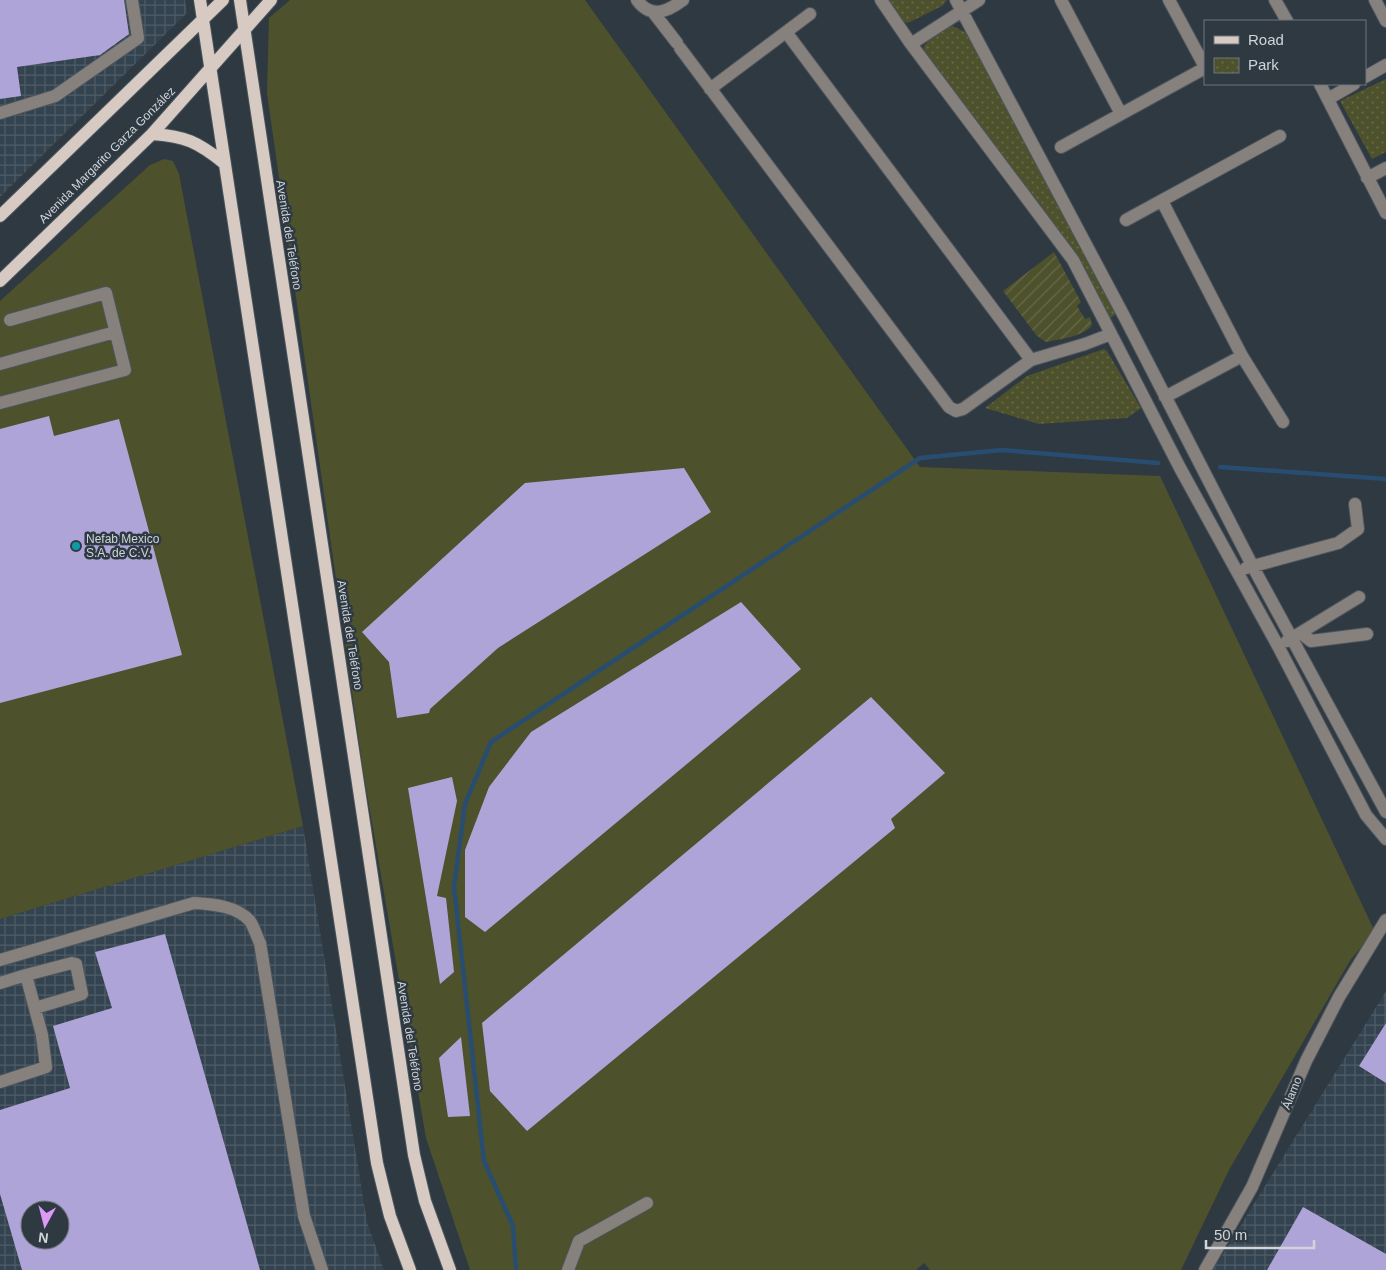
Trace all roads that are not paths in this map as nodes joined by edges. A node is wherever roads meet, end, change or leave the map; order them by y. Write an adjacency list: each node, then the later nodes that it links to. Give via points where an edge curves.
1 (132, 0): 32 (street, via 138,38 55,96)
2 (200, 0): 17 (main road)
3 (223, 0): 17 (main road)
4 (240, 0): 20 (main road, Avenida del Teléfono)
5 (271, 0): 20 (main road, Avenida Margarito Garza González)
6 (637, 0): 15 (street)
7 (683, 0): 15 (street, via 667,11)
8 (881, 0): 22 (street)
9 (978, 0): 14 (street)
10 (1061, 0): 33 (street)
11 (1169, 0): 24 (street)
12 (1275, 0): 18 (street)
13 (1376, 0): 19 (street)
14 (958, 5): 22 (street); 45 (street)
15 (654, 12): 30 (street)
16 (810, 14): 21 (street)
17 (203, 19): 25 (main road); 42 (main road)
18 (1286, 20)
19 (1386, 21)
20 (244, 28): 25 (main road, Avenida Margarito Garza González); 75 (main road, Avenida del Teléfono, via 414,1155 425,1202)
21 (786, 32): 30 (street); 50 (street)
22 (911, 44): 47 (street, via 1066,247)
23 (1386, 65): 27 (street)
24 (1204, 66)
25 (210, 68): 34 (main road, Avenida Margarito Garza González); 37 (main road)
26 (1204, 69): 33 (street)
27 (1366, 76)
28 (1321, 85): 31 (street)
29 (1352, 85): 31 (street)
30 (710, 89): 50 (street, via 949,407 963,409)
31 (1328, 99): 39 (street)
32 (0, 113)
33 (1121, 114): 36 (street)
34 (152, 134): 37 (main road, via 189,139); 44 (main road, Avenida Margarito Garza González)
35 (1280, 136): 40 (street)
36 (1062, 147)
37 (224, 163): 74 (main road, via 377,1163 390,1216)
38 (1386, 168): 39 (street)
39 (1368, 178): 41 (street)
40 (1162, 201): 43 (street); 49 (street)
41 (1386, 213)
42 (0, 216)
43 (1126, 220)
44 (0, 282)
45 (1125, 318): 47 (street); 52 (street)
46 (10, 320): 48 (street, via 106,293)
47 (1109, 330): 50 (street, via 1085,344); 56 (street)
48 (115, 332): 51 (street); 53 (street, via 125,370)
49 (1242, 356): 52 (street); 54 (street)
50 (1032, 360)
51 (0, 364)
52 (1165, 397): 55 (street)
53 (0, 403)
54 (1282, 422)
55 (1178, 424): 56 (street); 58 (street)
56 (1161, 433): 59 (street)
57 (1355, 504): 58 (street, via 1358,529 1338,542)
58 (1252, 565): 59 (street); 62 (street)
59 (1238, 573): 63 (street)
60 (1359, 597): 62 (street)
61 (1367, 634): 62 (street, via 1330,641 1311,641)
62 (1297, 635): 63 (street); 64 (street)
63 (1278, 646): 65 (street, via 1366,815)
64 (1386, 812)
65 (1386, 839)
66 (1386, 920): 77 (street, Álamo, via 1314,1045 1252,1187)
67 (0, 960): 73 (street, via 194,903 232,909 250,921 260,943 304,1216)
68 (26, 975): 69 (street); 70 (street); 70 (street, via 72,963 78,968 82,994)
69 (0, 983)
70 (35, 1008): 71 (street, via 46,1067)
71 (0, 1082)
72 (647, 1203): 76 (street, via 579,1241)
73 (322, 1270)
74 (410, 1270)
75 (450, 1270)
76 (568, 1270)
77 (1205, 1270)

